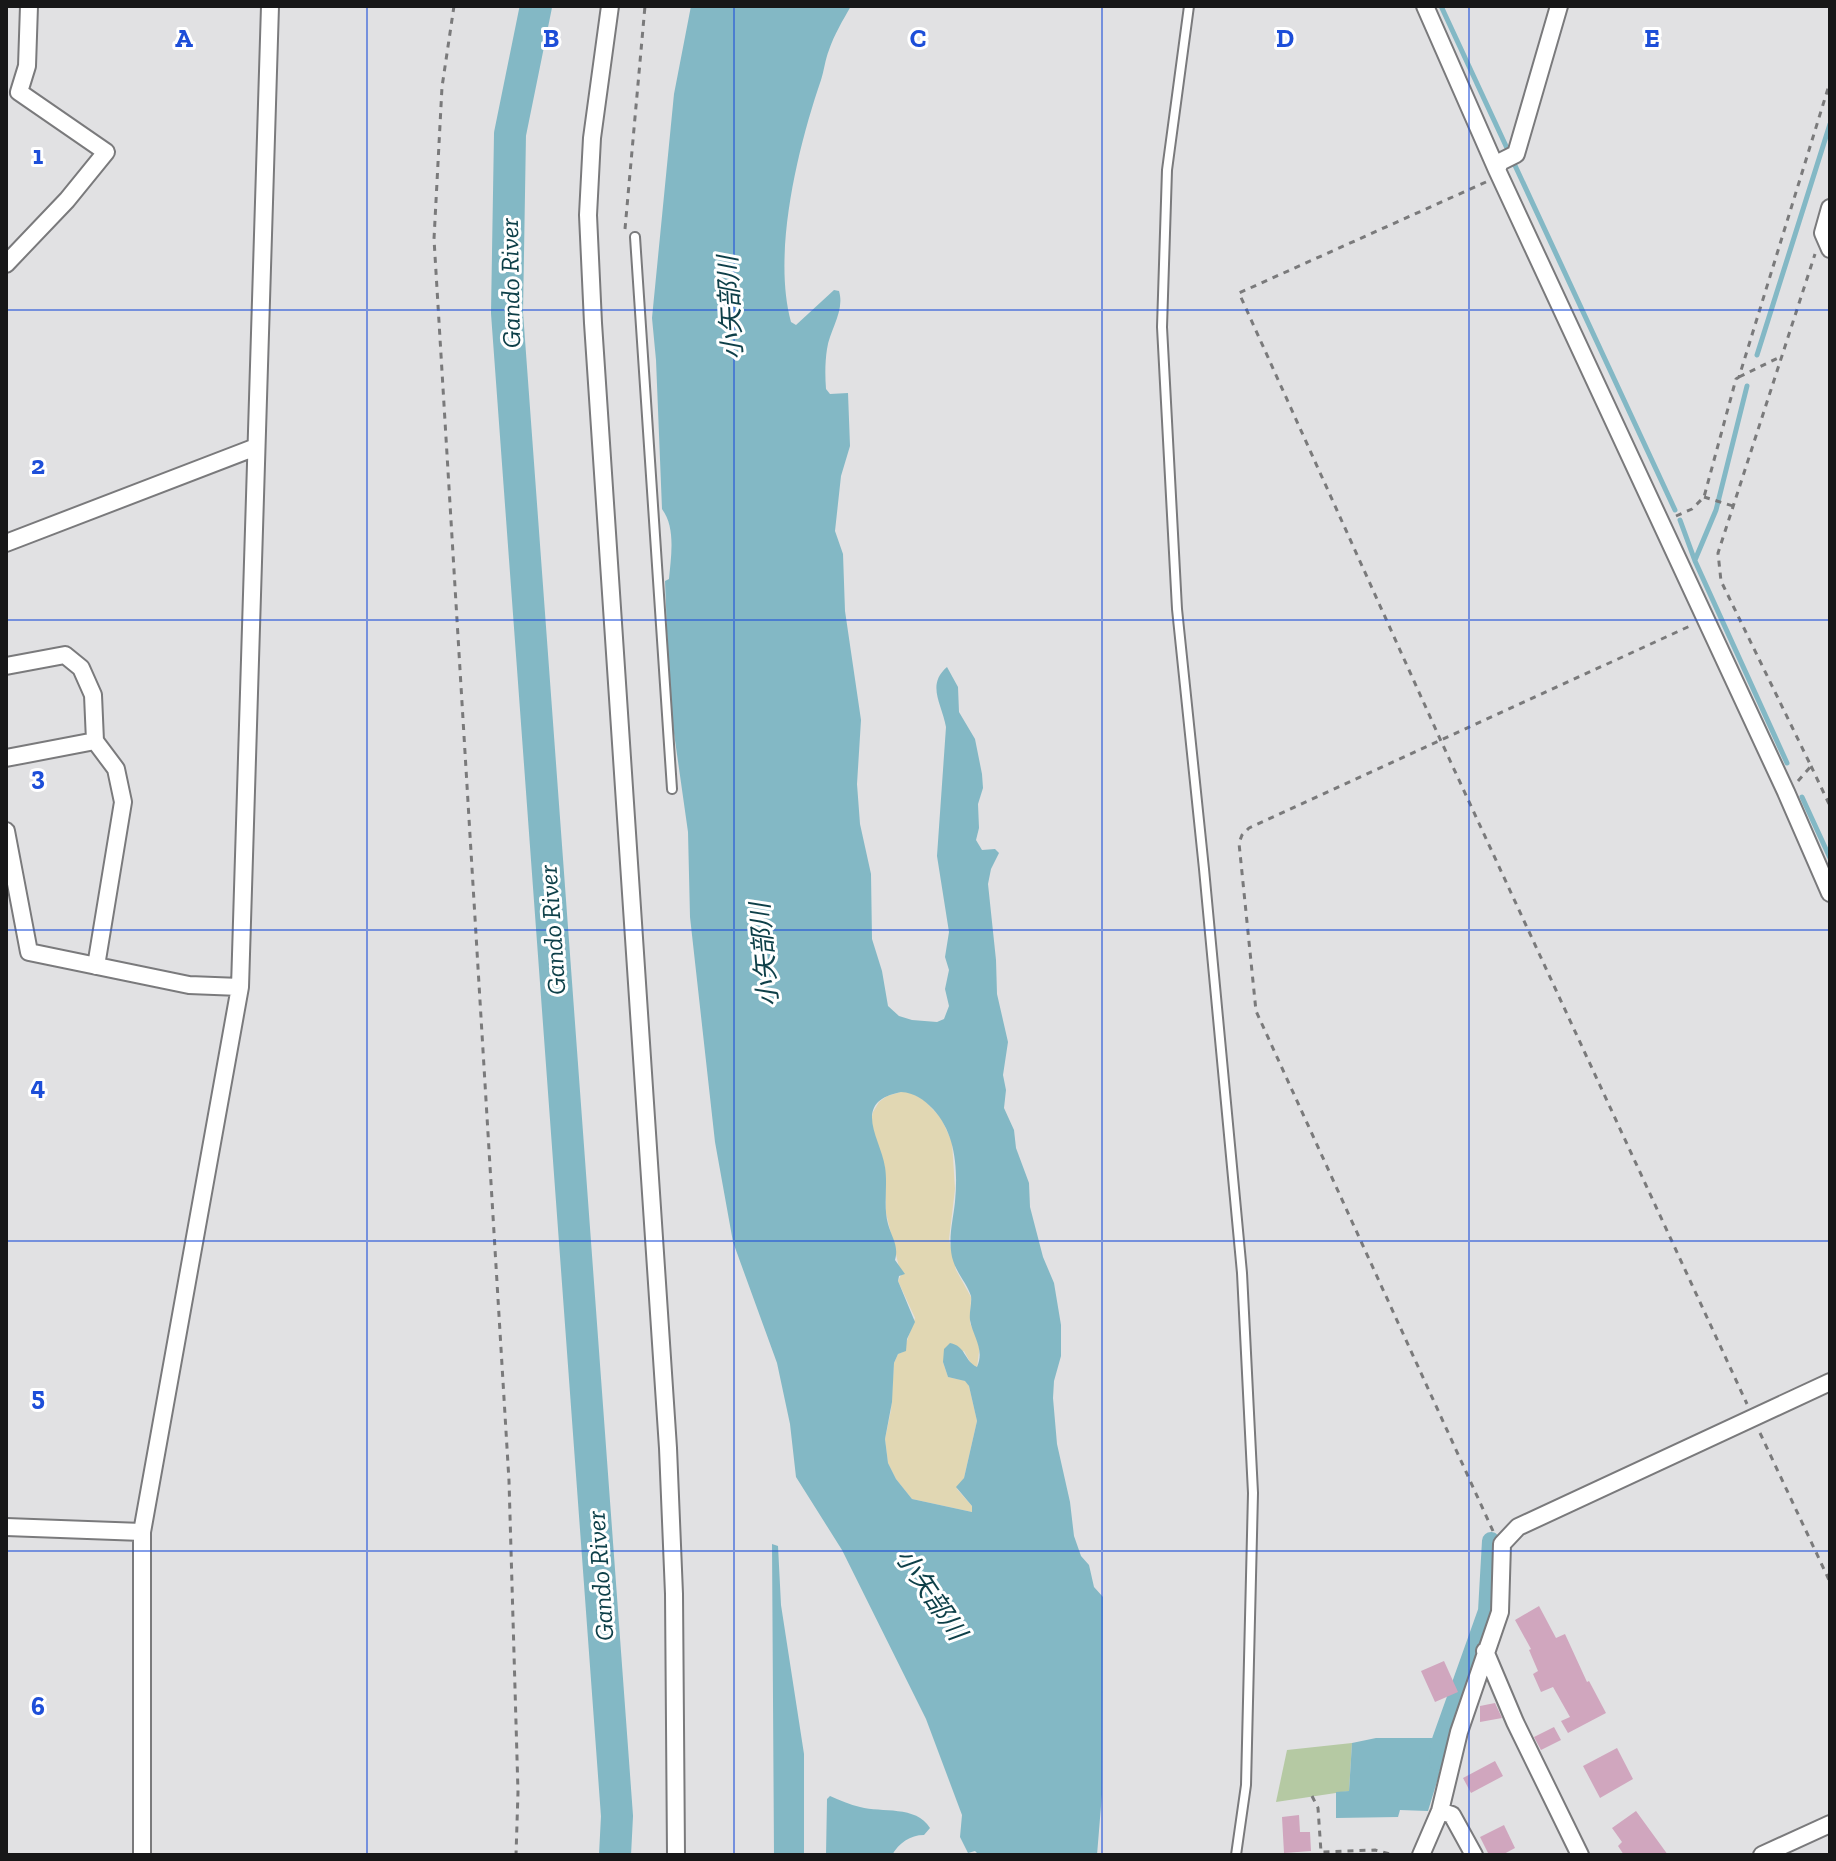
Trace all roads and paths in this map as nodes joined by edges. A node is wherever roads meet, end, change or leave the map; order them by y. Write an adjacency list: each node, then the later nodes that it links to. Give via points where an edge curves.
1 (29, 6): 14 (street, via 27,66 19,92 106,152)
2 (270, 6): 17 (street)
3 (454, 6): 46 (path, via 442,87 434,239 509,1481)
4 (610, 6): 47 (street, via 592,138 588,215 668,1448)
5 (645, 6): 12 (path, via 624,235)
6 (1189, 6): 48 (lane, via 1167,170 1162,327 1177,609 1242,1273 1253,1493 1246,1785)
7 (1425, 6): 10 (street)
8 (1559, 6): 10 (street, via 1516,154)
9 (1830, 82): 16 (path)
10 (1498, 166): 20 (street); 25 (path, via 1485,183 1239,293)
11 (1830, 208): 13 (street, via 1823,233)
12 (635, 237): 28 (lane)
13 (1828, 246): 15 (path, via 1812,256)
14 (6, 264)
15 (1783, 356): 16 (path); 19 (path)
16 (1739, 377): 18 (path)
17 (256, 447): 21 (street); 34 (street)
18 (1704, 497): 19 (path); 20 (path, via 1692,509)
19 (1733, 506): 27 (path, via 1718,553 1721,581)
20 (1661, 522): 22 (street)
21 (6, 543)
22 (1705, 620): 25 (path); 29 (street)
23 (6, 666): 24 (street, via 65,655 81,668 93,695)
24 (95, 741): 26 (street); 33 (street, via 116,769 123,802)
25 (1441, 741): 36 (path); 39 (path, via 1249,828 1239,843 1256,1011)
26 (6, 758)
27 (1811, 766): 29 (path); 30 (path)
28 (672, 789)
29 (1786, 792): 32 (street)
30 (1830, 806)
31 (6, 831): 33 (street, via 29,952)
32 (1830, 893)
33 (96, 966): 34 (street, via 189,985)
34 (240, 987): 38 (street)
35 (1830, 1382): 36 (street)
36 (1753, 1417): 39 (street, via 1518,1527); 40 (path)
37 (6, 1527): 38 (street)
38 (142, 1532): 45 (street)
39 (1502, 1544): 41 (street, via 1500,1612)
40 (1830, 1582)
41 (1485, 1651): 43 (street); 52 (street)
42 (1312, 1796): 49 (path, via 1318,1808 1321,1852 1375,1850)
43 (1440, 1811): 50 (street); 51 (street, via 1452,1815)
44 (1830, 1824): 53 (street)
45 (142, 1855)
46 (516, 1855)
47 (676, 1855)
48 (1236, 1855)
49 (1394, 1855)
50 (1421, 1855)
51 (1474, 1855)
52 (1580, 1855)
53 (1762, 1855)

